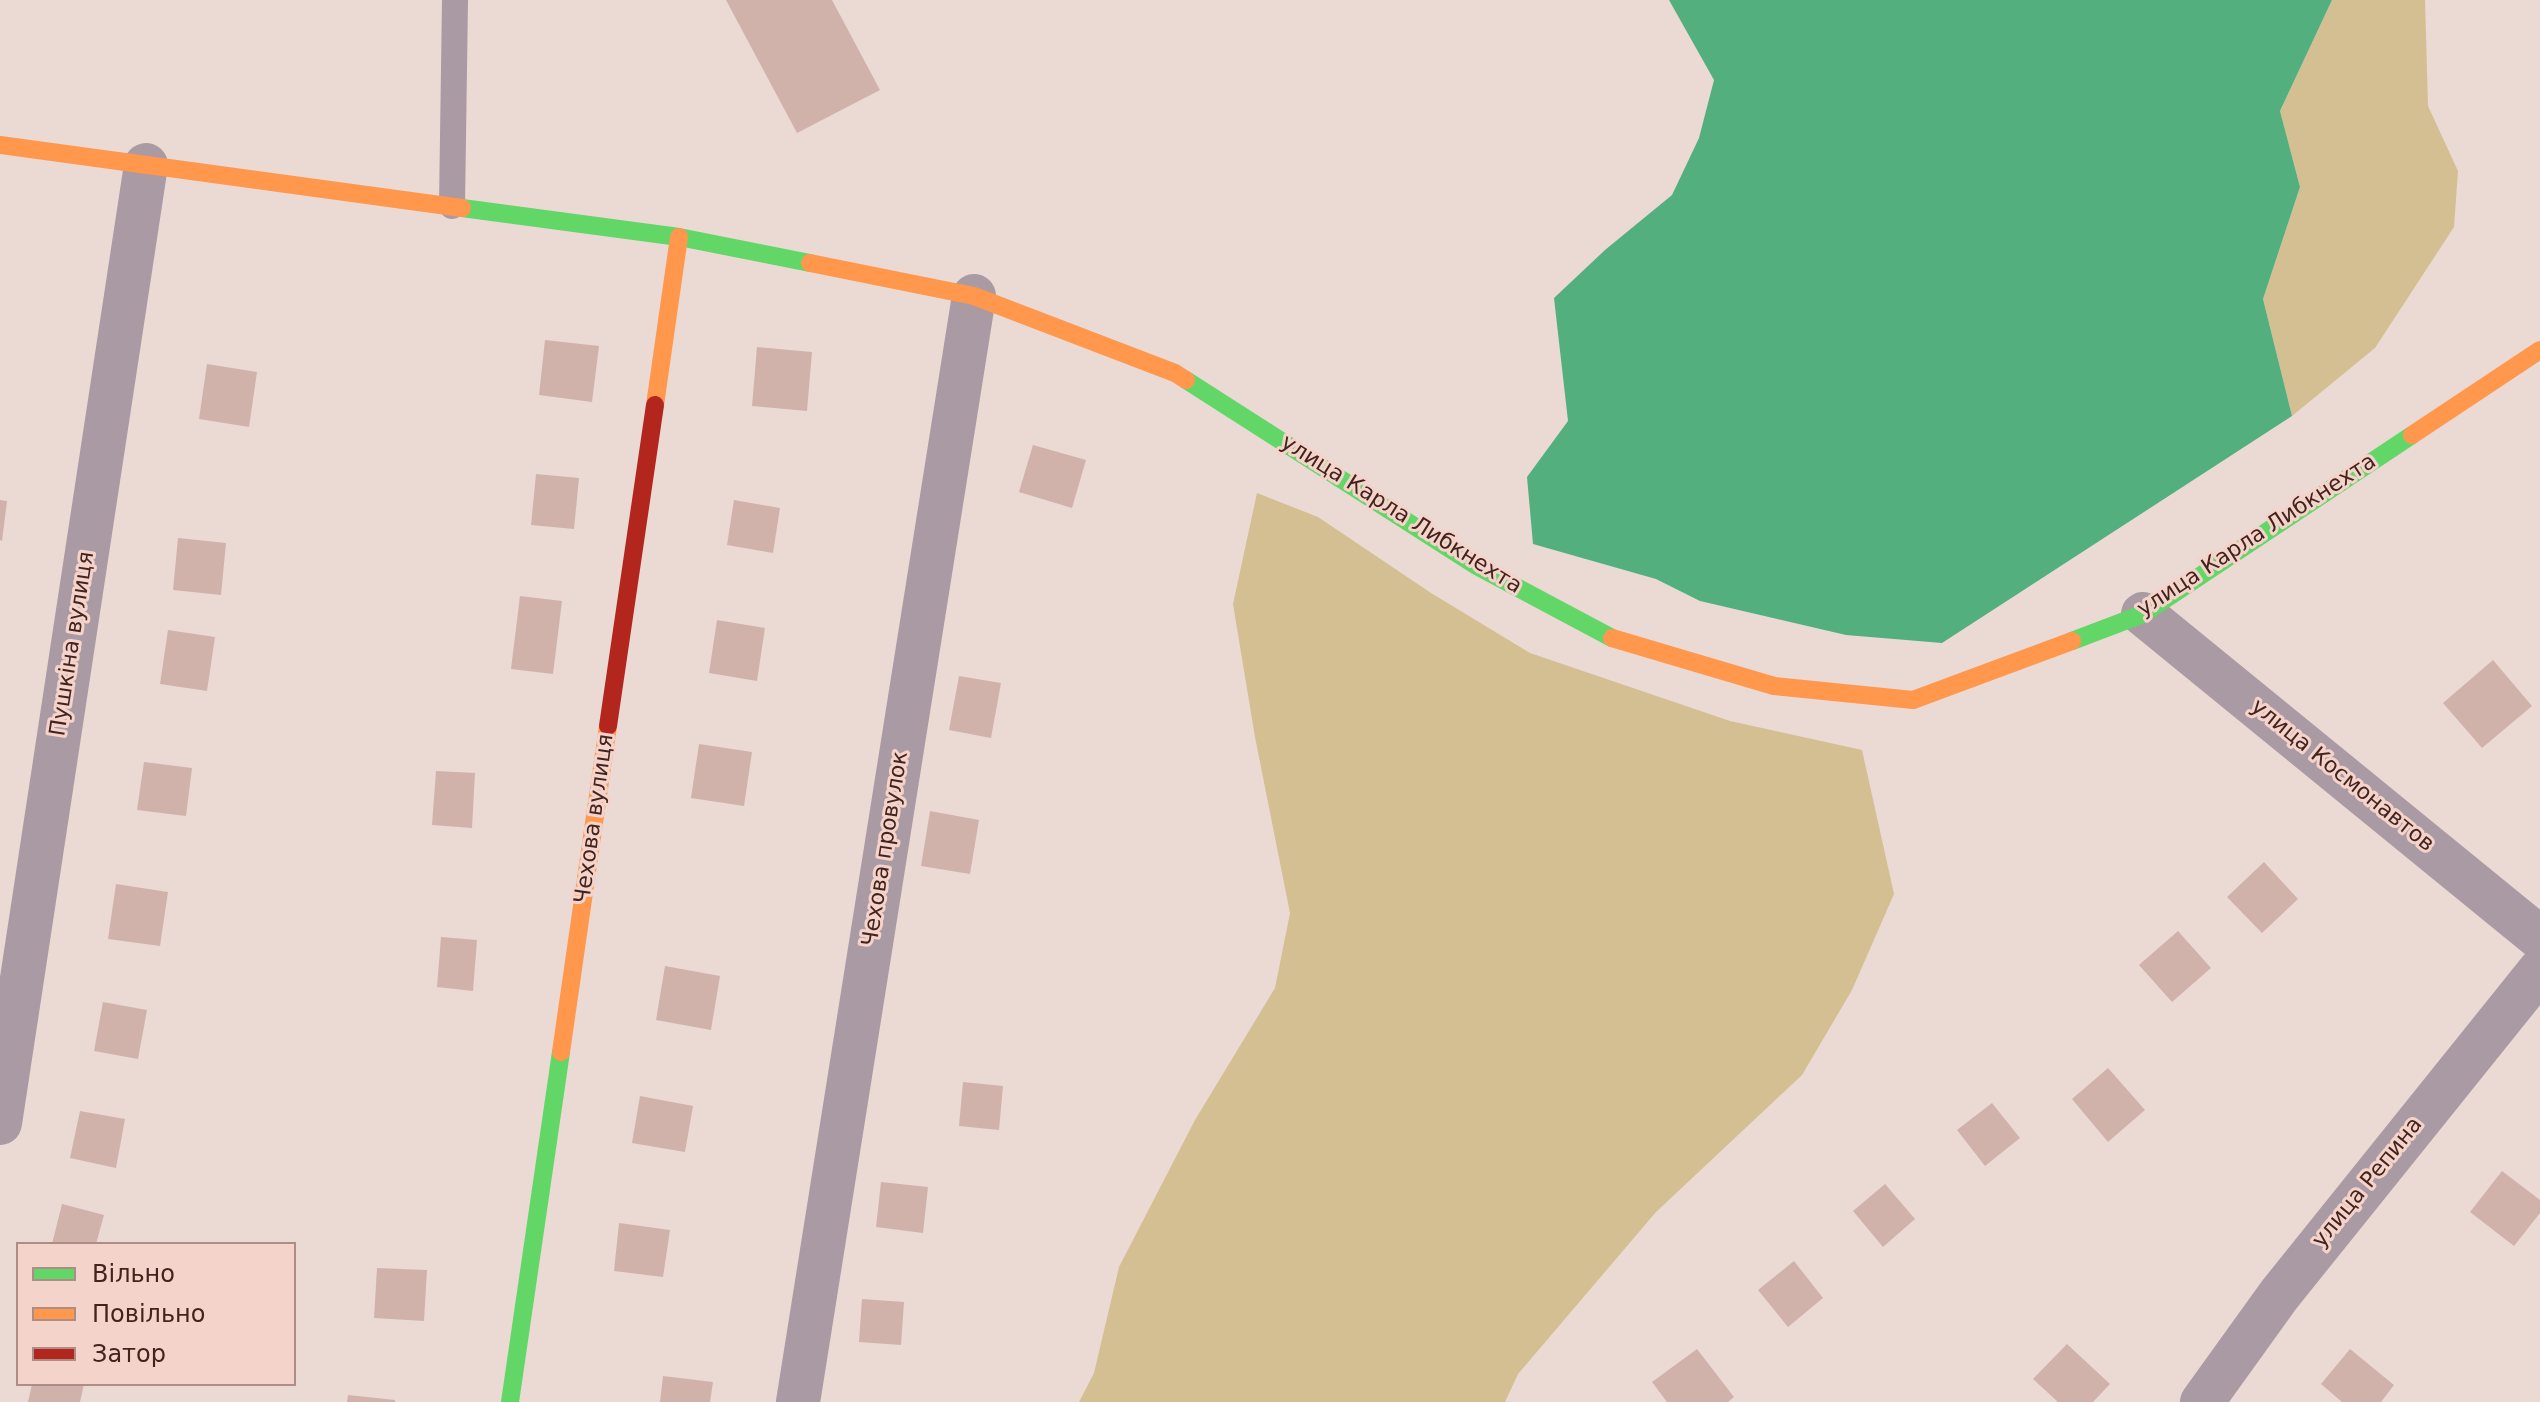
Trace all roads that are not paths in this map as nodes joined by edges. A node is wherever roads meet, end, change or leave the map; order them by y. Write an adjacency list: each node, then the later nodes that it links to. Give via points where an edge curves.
1 (455, 0): 4 (lane)
2 (0, 145): 3 (street, улица Карла Либкнехта)
3 (146, 165): 4 (street, улица Карла Либкнехта); 11 (street, Пушкіна вулиця)
4 (452, 206): 5 (street, улица Карла Либкнехта)
5 (679, 237): 6 (street, улица Карла Либкнехта); 12 (street, Чехова вулиця)
6 (974, 296): 8 (street, улица Карла Либкнехта, via 1175,373 1475,565 1610,637 1774,686 1913,700); 13 (street, Чехова провулок)
7 (2540, 350): 8 (street, улица Карла Либкнехта)
8 (2143, 614): 9 (street, улица Космонавтов)
9 (2540, 938)
10 (2540, 970): 14 (street, улица Репина, via 2279,1295)
11 (0, 1123)
12 (510, 1402)
13 (798, 1402)
14 (2202, 1402)

